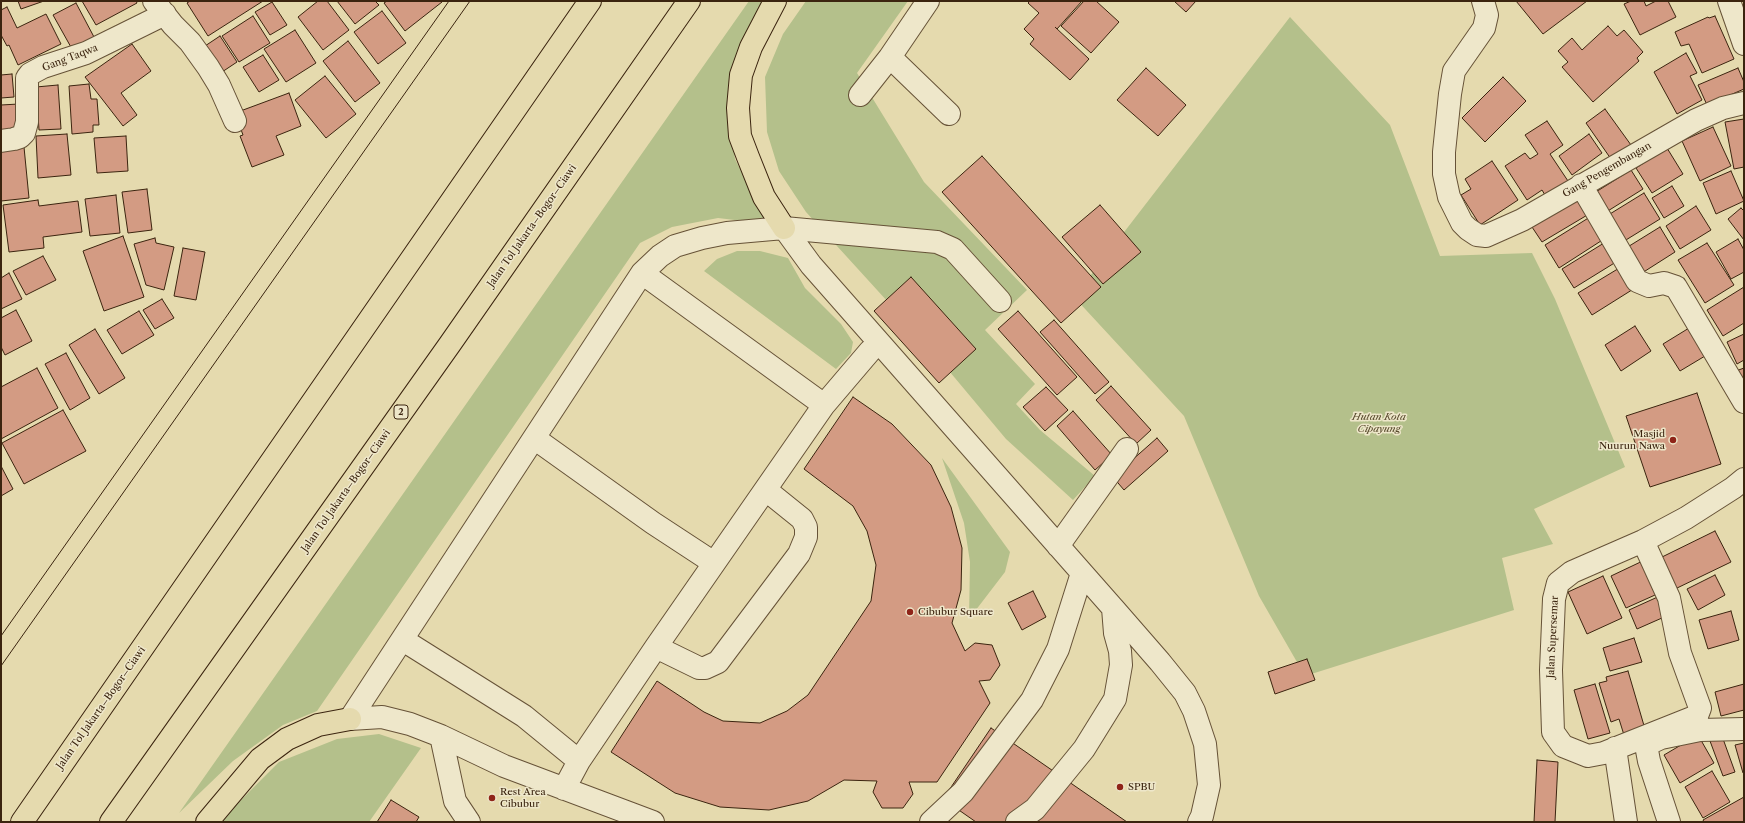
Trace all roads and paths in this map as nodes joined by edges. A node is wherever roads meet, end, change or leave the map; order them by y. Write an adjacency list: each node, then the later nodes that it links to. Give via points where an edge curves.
1 (590, 1): 41 (highway, Jalan Tol Jakarta–Bogor–Ciawi)
2 (689, 1): 42 (highway, Jalan Tol Jakarta–Bogor–Ciawi / 2, via 450,344)
3 (775, 1): 16 (highway, via 751,47 741,75 738,108 740,136 748,157 764,197)
4 (928, 1): 9 (street)
5 (1483, 1): 15 (street, Gang Pengembangan, via 1487,15 1484,28 1454,71 1450,94 1444,174 1456,213 1472,232 1482,236 1522,220)
6 (1729, 1): 8 (street)
7 (159, 8): 13 (street, via 190,42 208,67); 14 (street, Gang Taqwa, via 86,53 30,74 27,78 27,122 24,133 20,137)
8 (1744, 44)
9 (890, 57): 10 (street); 12 (street)
10 (860, 96)
11 (1744, 103): 15 (street, Gang Pengembangan, via 1723,108 1696,120)
12 (949, 114)
13 (236, 121)
14 (1, 141)
15 (1581, 185): 21 (street, via 1637,281 1649,286 1664,283 1676,287)
16 (784, 228): 17 (street); 18 (street, via 727,233 675,246); 19 (street, via 945,244 953,249)
17 (811, 265): 20 (street, via 823,288); 27 (street)
18 (642, 273): 22 (street); 23 (street)
19 (1000, 301)
20 (870, 351): 22 (street); 27 (street, via 999,497 1011,505)
21 (1744, 402)
22 (824, 405): 26 (street)
23 (534, 438): 30 (street); 33 (street)
24 (1127, 449): 29 (street)
25 (1744, 479): 28 (street, Jalan Supersemar, via 1686,518)
26 (766, 490): 30 (street); 34 (street, via 802,519 806,527 806,537 799,554 718,662 699,668)
27 (1026, 509): 29 (street)
28 (1643, 540): 38 (street, Jalan Supersemar, via 1669,598 1680,653 1700,708 1697,716); 38 (street, Jalan Supersemar, via 1572,572 1558,583 1554,599 1550,670 1553,732 1563,746 1588,756 1600,755)
29 (1058, 546): 31 (street)
30 (714, 563): 34 (street)
31 (1082, 573): 32 (street); 46 (street, via 1058,649 1032,700 963,792)
32 (1113, 608): 47 (street, via 1121,665 1115,700 1084,749 1035,809); 48 (street, via 1185,693 1194,711 1206,744 1209,784)
33 (403, 640): 35 (street); 39 (street, via 524,716)
34 (656, 647): 39 (street)
35 (350, 719): 37 (street, via 382,717); 43 (highway, via 318,725 287,739 260,759)
36 (1744, 729): 50 (street, via 1700,730 1661,738 1646,745)
37 (441, 736): 40 (street, via 504,766); 44 (street, via 455,801)
38 (1615, 748): 49 (street)
39 (580, 761): 40 (street)
40 (564, 789): 45 (street)
41 (22, 822)
42 (111, 822)
43 (207, 822)
44 (469, 822)
45 (653, 822)
46 (931, 822)
47 (1017, 822)
48 (1199, 822)
49 (1626, 822)
50 (1669, 822)

